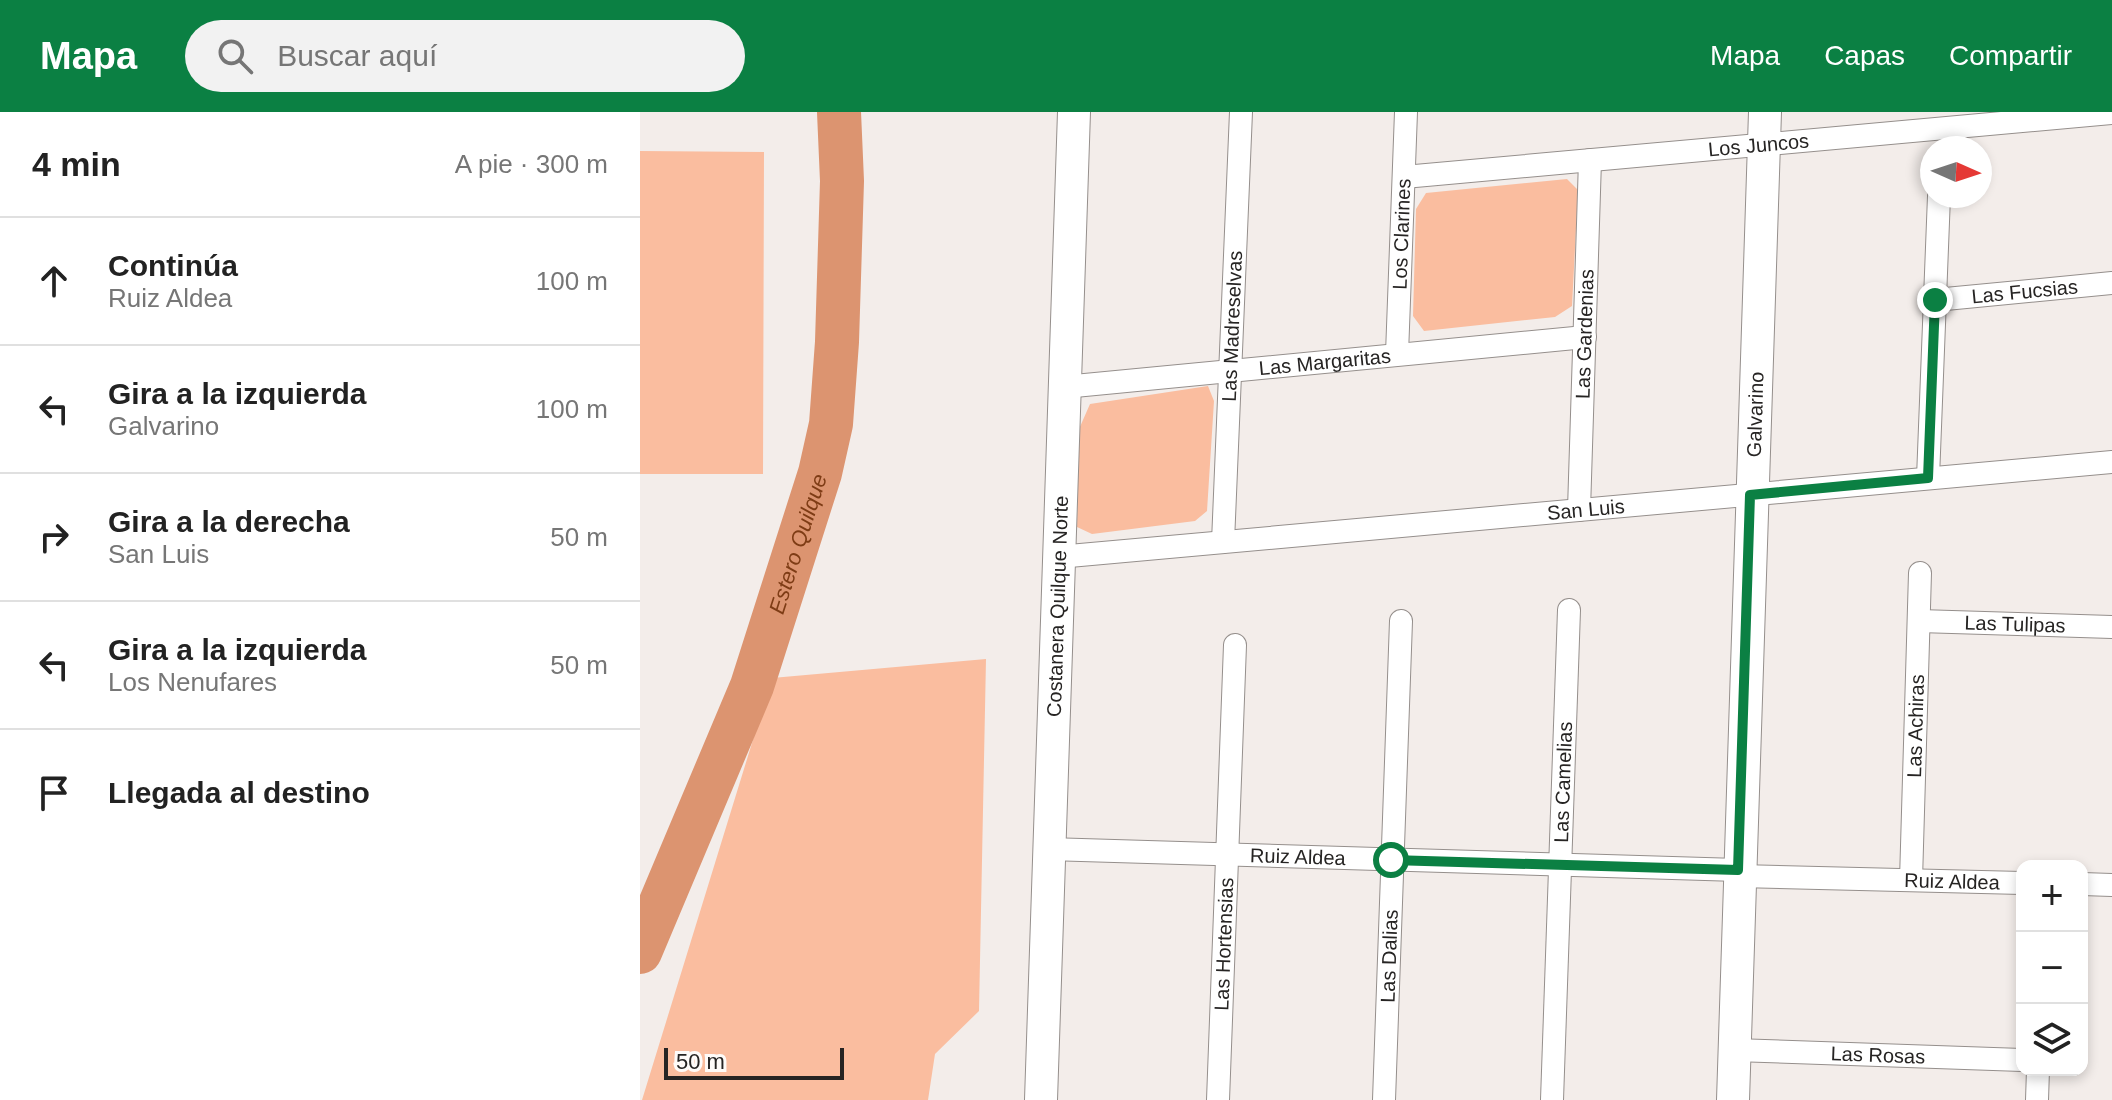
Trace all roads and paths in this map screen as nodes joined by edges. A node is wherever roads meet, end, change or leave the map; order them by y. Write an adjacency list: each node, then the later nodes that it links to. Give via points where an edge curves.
1 (1074, 112): 17 (street, Costanera Quilque Norte)
2 (1241, 112): 16 (street, Las Madreselvas)
3 (1406, 112): 10 (street, Los Clarines)
4 (1765, 112): 8 (street, Galvarino)
5 (2112, 113): 6 (street, Los Juncos)
6 (1961, 136)
7 (1920, 140): 8 (street, Los Juncos)
8 (1763, 145): 9 (street, Los Juncos); 20 (street, Galvarino)
9 (1590, 160): 10 (street, Los Juncos); 14 (street, Las Gardenias)
10 (1404, 177): 15 (street, Los Clarines)
11 (1939, 208): 13 (street)
12 (2112, 283): 13 (street, Las Fucsias)
13 (1935, 300): 19 (street)
14 (1585, 337): 15 (street, Las Margaritas); 21 (street, Las Gardenias)
15 (1397, 354): 16 (street, Las Margaritas)
16 (1230, 370): 17 (street, Las Margaritas); 22 (street, Las Madreselvas)
17 (1064, 387): 23 (street, Costanera Quilque Norte)
18 (2112, 462): 19 (street, San Luis)
19 (1928, 478): 20 (street, San Luis)
20 (1750, 495): 21 (street, San Luis); 34 (street, Galvarino)
21 (1579, 510): 22 (street, San Luis)
22 (1223, 542): 23 (street, San Luis)
23 (1058, 557): 30 (street, Costanera Quilque Norte)
24 (1920, 573): 27 (street, Las Achiras)
25 (1569, 610): 33 (street, Las Camelias)
26 (1401, 621): 32 (street, Las Dalias)
27 (1919, 621): 28 (street, Las Tulipas); 35 (street, Las Achiras)
28 (2112, 627)
29 (1235, 645): 31 (street, Las Hortensias)
30 (1048, 849): 31 (street, Ruiz Aldea); 42 (street, Costanera Quilque Norte)
31 (1227, 855): 32 (street, Ruiz Aldea); 43 (street, Las Hortensias)
32 (1391, 860): 33 (street, Ruiz Aldea); 44 (street, Las Dalias)
33 (1559, 865): 34 (street, Ruiz Aldea); 45 (street, Las Camelias)
34 (1738, 873): 35 (street, Ruiz Aldea); 39 (street, Galvarino)
35 (1911, 880): 36 (street, Ruiz Aldea)
36 (2016, 883)
37 (2088, 884): 38 (street)
38 (2112, 885)
39 (1734, 1050): 40 (street, Las Rosas); 46 (street, Galvarino)
40 (2016, 1060)
41 (2038, 1076): 47 (street)
42 (1041, 1100)
43 (1218, 1100)
44 (1384, 1100)
45 (1552, 1100)
46 (1733, 1100)
47 (2037, 1100)

